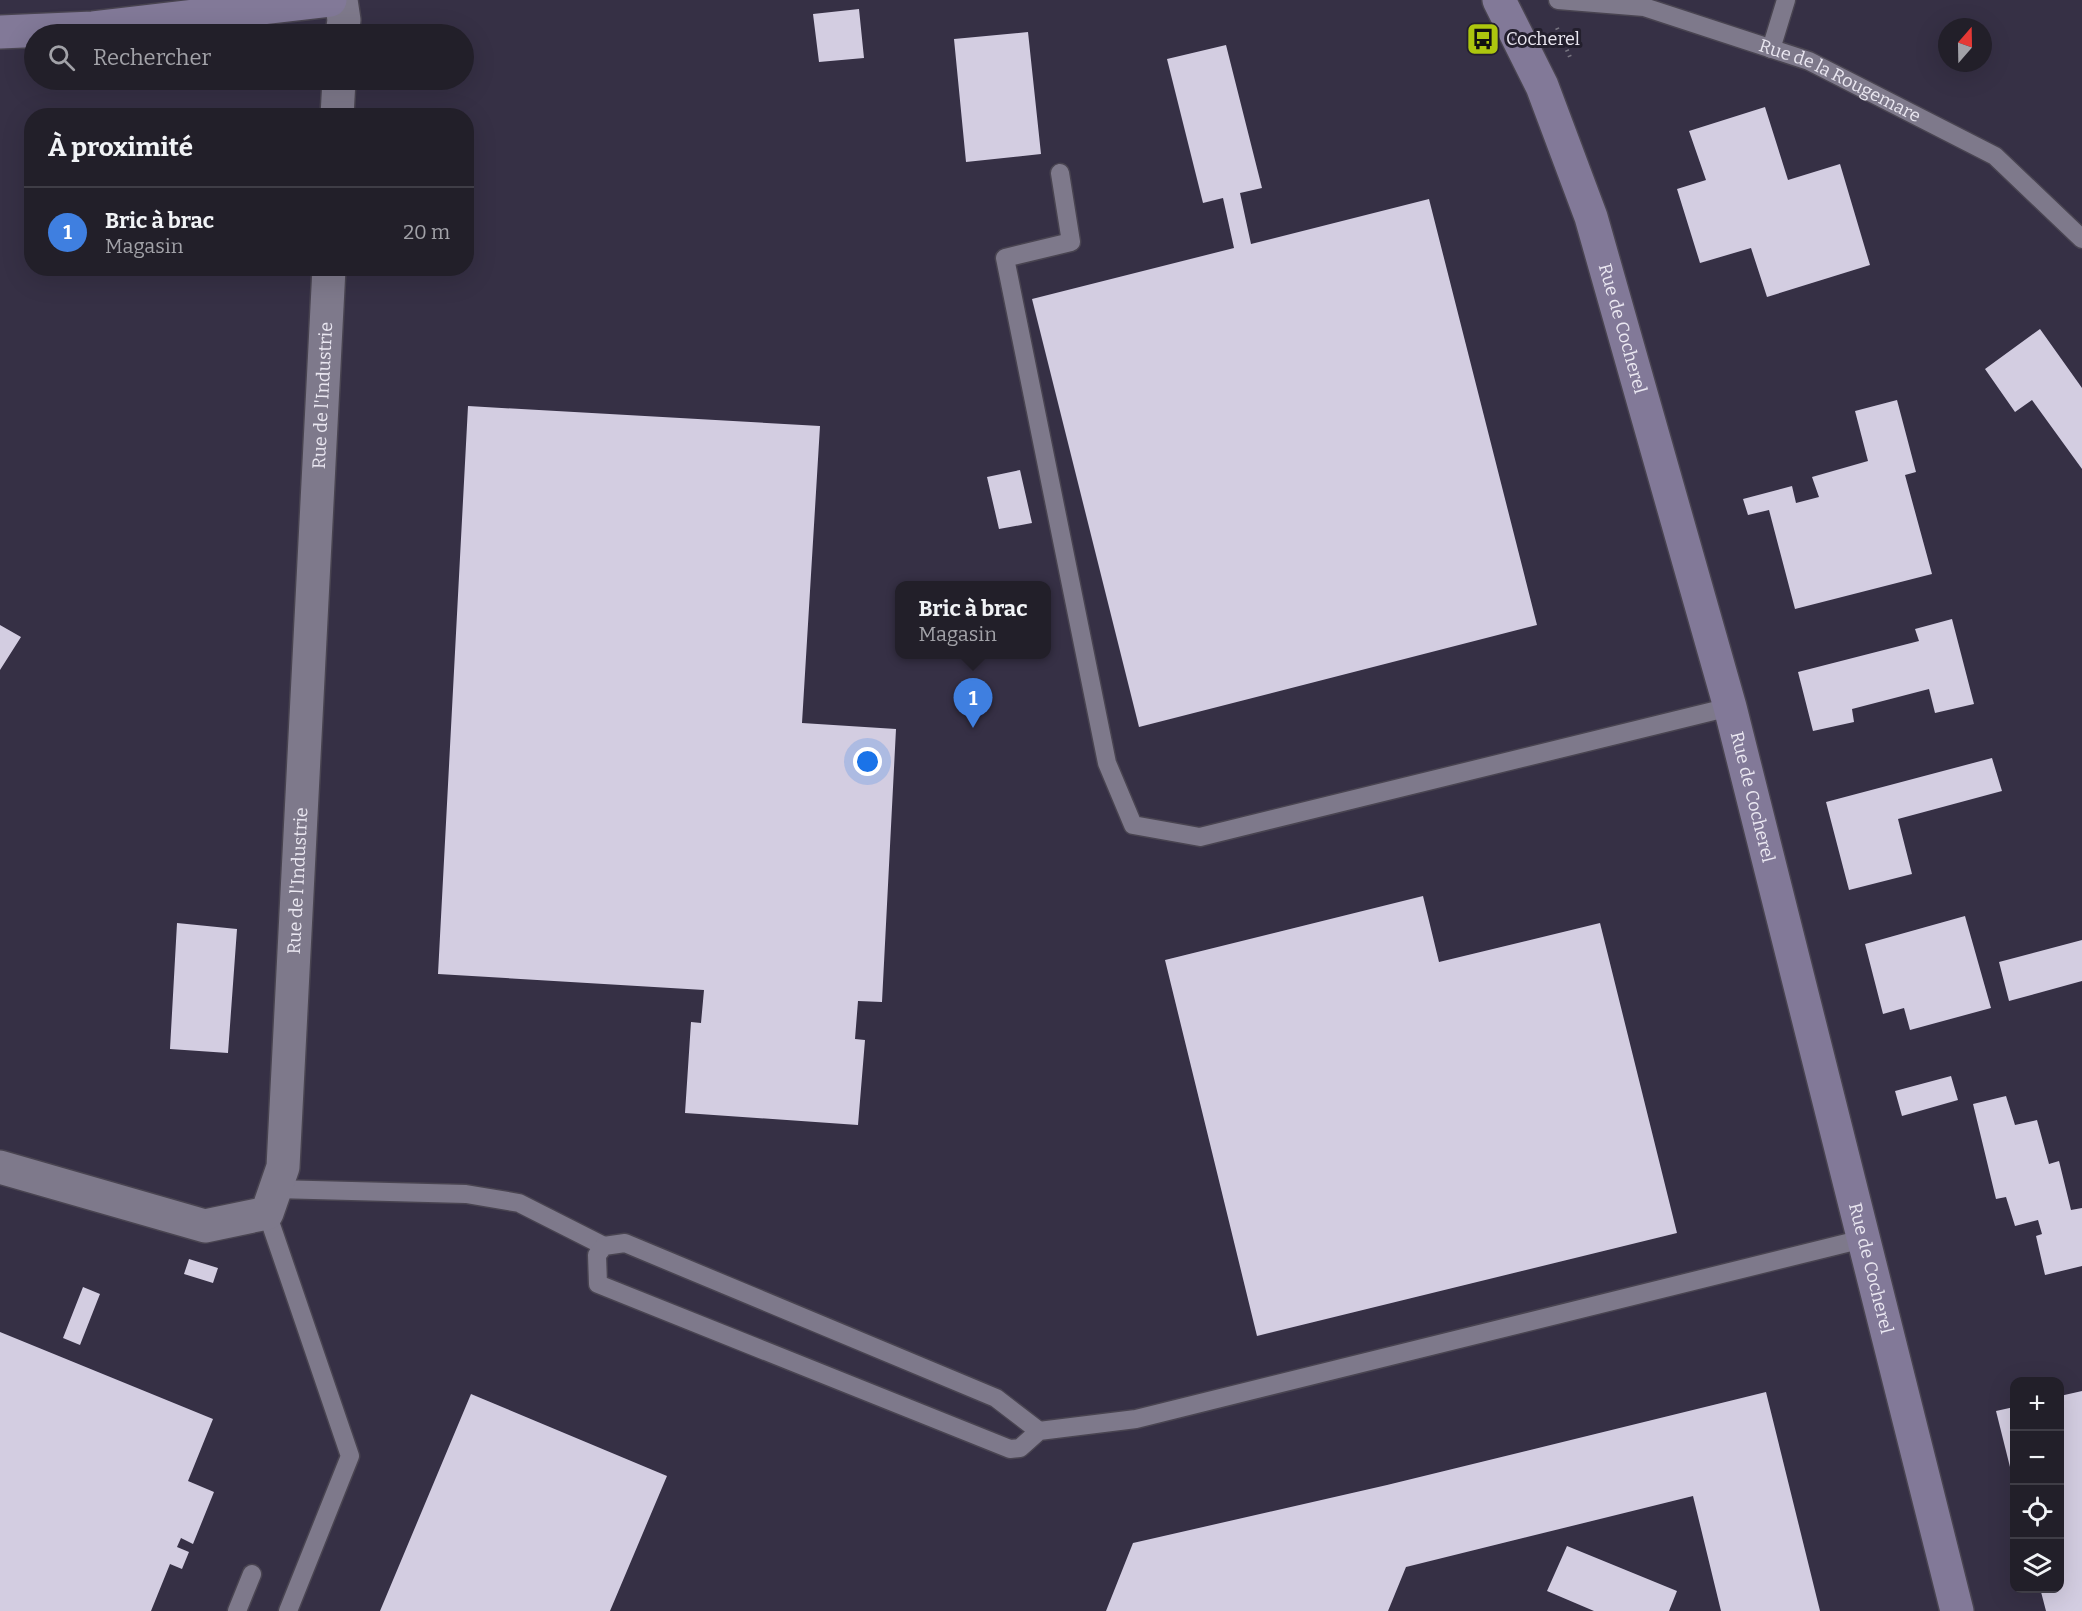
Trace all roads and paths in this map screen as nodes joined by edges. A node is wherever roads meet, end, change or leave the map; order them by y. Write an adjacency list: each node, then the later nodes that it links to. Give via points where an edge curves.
1 (330, 0): 6 (street)
2 (341, 0): 7 (street)
3 (1558, 0): 10 (lane, Rue de la Rougemare, via 1644,6)
4 (1786, 0): 10 (lane)
5 (1508, 3): 16 (street, Rue de Cocherel, via 1591,217)
6 (119, 24)
7 (343, 24)
8 (24, 31): 9 (street)
9 (0, 32)
10 (1771, 49): 14 (lane, Rue de la Rougemare, via 1809,61 1995,156)
11 (338, 90): 12 (street)
12 (337, 108)
13 (1060, 173): 16 (lane, via 1071,242 1005,258 1107,763 1133,825 1200,837)
14 (2082, 239)
15 (329, 276): 18 (street, Rue de l'Industrie, via 284,1155)
16 (1730, 707): 19 (street, Rue de Cocherel)
17 (0, 1167): 18 (street, via 205,1226)
18 (271, 1201): 20 (lane, via 466,1194 519,1203); 24 (lane, via 350,1456)
19 (1863, 1239): 21 (lane, via 1136,1419); 25 (street, Rue de Cocherel)
20 (604, 1246): 21 (lane, via 625,1243 985,1393); 21 (lane, via 597,1255 598,1284 1010,1449 1020,1448)
21 (1039, 1431)
22 (252, 1574): 23 (lane)
23 (237, 1611)
24 (288, 1611)
25 (1957, 1611)

